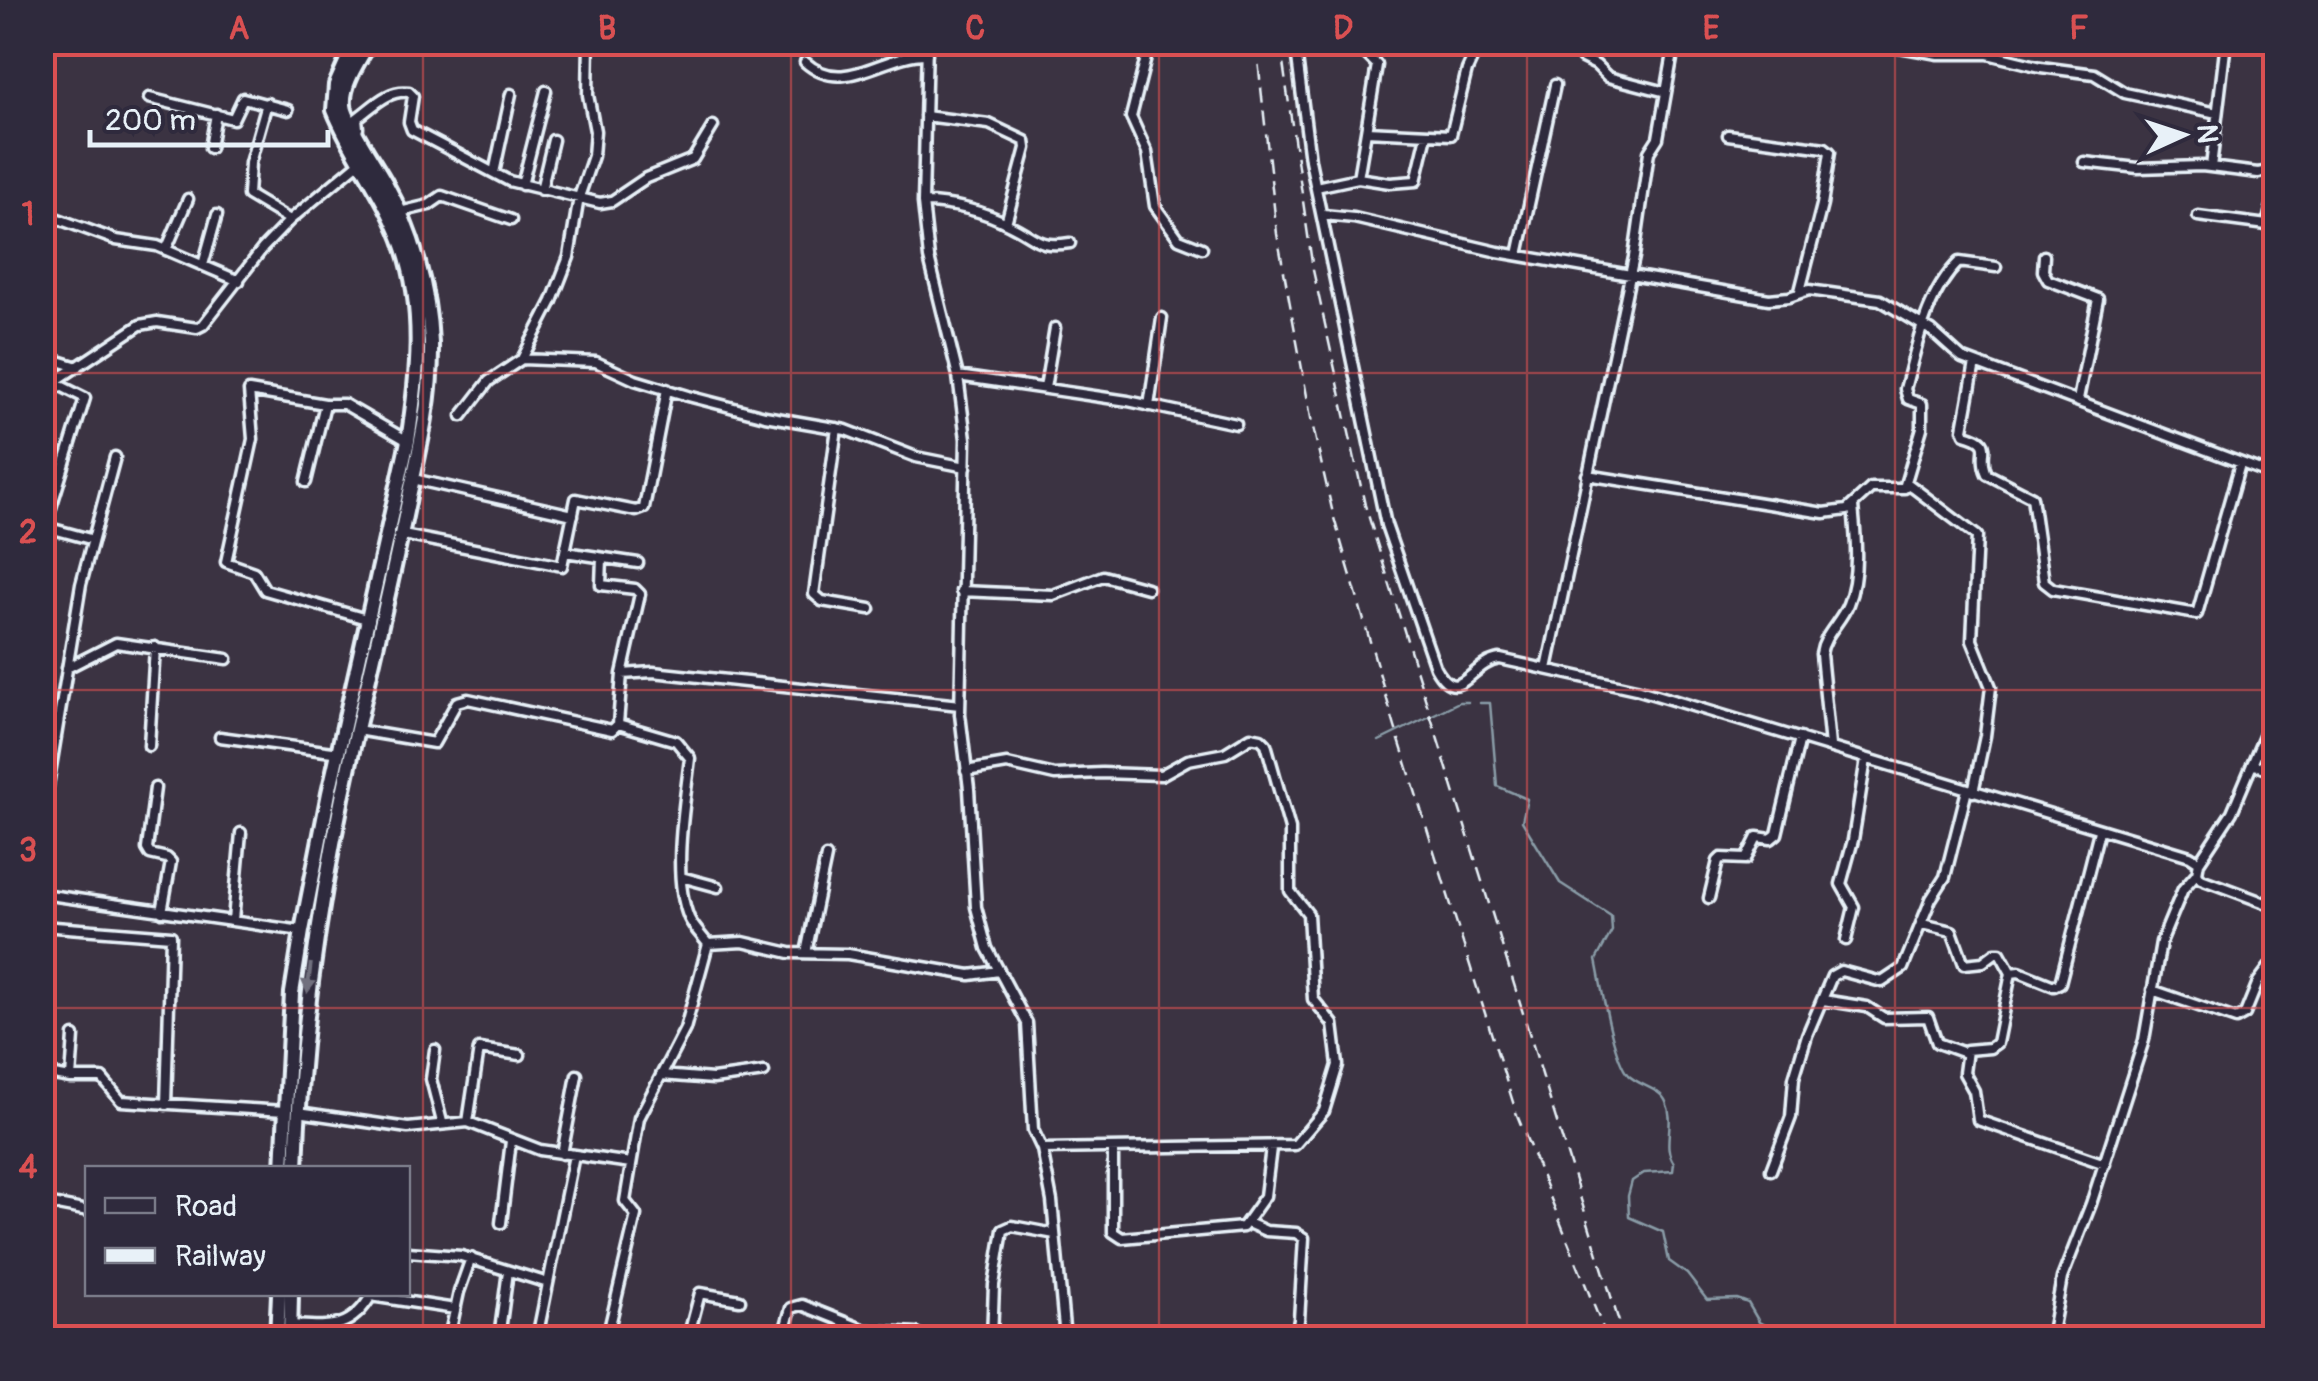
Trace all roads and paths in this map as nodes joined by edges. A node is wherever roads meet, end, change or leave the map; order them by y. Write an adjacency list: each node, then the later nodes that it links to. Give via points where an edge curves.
1 (356, 42): 36 (highway, via 332,97)
2 (369, 42): 33 (highway, via 348,80 344,106)
3 (589, 42): 46 (street, via 595,131)
4 (927, 42): 16 (street)
5 (1150, 42): 60 (street, via 1131,117 1147,152 1155,206 1179,238)
6 (1294, 42): 43 (street)
7 (1332, 42): 30 (street, via 1361,48 1377,65)
8 (1480, 42): 31 (street, via 1451,135)
9 (1574, 42): 21 (street, via 1582,58 1608,77)
10 (1675, 42): 21 (street)
11 (1872, 42): 17 (street)
12 (2007, 42): 17 (street)
13 (2226, 42): 26 (street)
14 (2262, 42): 15 (street)
15 (2276, 45)
16 (927, 54): 18 (street, via 908,54 847,76 822,74); 28 (street)
17 (2004, 57): 26 (street, via 2094,74 2124,93)
18 (804, 62)
19 (1556, 85): 62 (street)
20 (546, 91): 42 (street)
21 (1666, 92): 66 (street)
22 (512, 94): 40 (street)
23 (149, 98): 27 (street)
24 (266, 104): 25 (street); 27 (street, via 243,98 235,118); 54 (street, via 248,190)
25 (288, 110)
26 (2217, 113): 38 (street)
27 (216, 114): 35 (street)
28 (925, 116): 48 (street); 56 (street, via 989,124 1025,141)
29 (713, 126): 46 (street, via 698,154 684,164 608,202)
30 (1366, 131): 31 (street); 41 (street)
31 (1427, 135): 41 (street, via 1416,181)
32 (1728, 136): 68 (street, via 1830,152)
33 (360, 137): 40 (street, via 358,116 394,92 409,92 412,130); 49 (highway)
34 (553, 140): 45 (street)
35 (210, 148)
36 (362, 160): 54 (street); 87 (highway, via 404,247 414,288 416,387)
37 (2084, 162): 38 (street)
38 (2210, 168): 39 (street)
39 (2276, 170)
40 (494, 173): 42 (street)
41 (1358, 178): 43 (street)
42 (522, 186): 45 (street)
43 (1316, 187): 52 (street)
44 (2276, 189): 57 (street)
45 (541, 190): 46 (street)
46 (580, 197): 73 (street, via 563,272)
47 (188, 199): 61 (street)
48 (923, 203): 56 (street, via 951,204); 76 (street, via 929,258)
49 (400, 212): 55 (street, via 442,196); 93 (highway, via 418,261 431,341 427,414)
50 (42, 213): 61 (street)
51 (217, 215): 64 (street)
52 (1322, 215): 62 (street); 111 (street, via 1386,524 1435,668 1450,686 1487,660)
53 (2198, 216): 57 (street)
54 (290, 220): 67 (street)
55 (511, 220)
56 (1006, 223): 59 (street, via 1045,245)
57 (2267, 226): 58 (street)
58 (2276, 238)
59 (1070, 243)
60 (1202, 248)
61 (166, 250): 64 (street)
62 (1518, 254): 66 (street)
63 (2044, 256): 81 (street, via 2048,280 2098,299)
64 (203, 264): 67 (street)
65 (1996, 267): 70 (street, via 1954,265)
66 (1630, 272): 68 (street, via 1769,298); 91 (street)
67 (239, 282): 75 (street, via 203,325 140,325)
68 (1800, 291): 70 (street, via 1880,300)
69 (1162, 318): 83 (street)
70 (1922, 326): 74 (street); 95 (street, via 1905,389 1924,408)
71 (1054, 328): 78 (street)
72 (42, 356): 75 (street)
73 (522, 359): 79 (street, via 596,362); 84 (street, via 489,381)
74 (1974, 363): 81 (street); 89 (street, via 1963,429 1985,443 1987,474 2032,497 2044,582 2053,589 2197,614)
75 (78, 367): 77 (street)
76 (958, 376): 78 (street); 90 (street)
77 (55, 383): 80 (street); 98 (street, via 85,398)
78 (1045, 388): 83 (street)
79 (667, 389): 86 (street); 97 (street, via 643,510 580,498)
80 (42, 390)
81 (2078, 400): 89 (street)
82 (325, 404): 87 (street, via 344,404); 94 (street); 107 (street, via 248,391 254,431 226,562 254,572 265,590)
83 (1149, 406): 85 (street)
84 (462, 416)
85 (1236, 424)
86 (837, 428): 90 (street); 106 (street, via 814,594)
87 (408, 441): 107 (highway)
88 (115, 456): 100 (street)
89 (2240, 464): 92 (street)
90 (966, 468): 105 (street)
91 (1588, 475): 96 (street, via 1824,514); 111 (street)
92 (2276, 476)
93 (413, 479): 97 (street); 99 (highway)
94 (306, 482)
95 (1907, 483): 96 (street, via 1898,490 1871,488); 128 (street, via 1977,536 1972,640 1992,686)
96 (1853, 506): 120 (street, via 1850,601 1821,654)
97 (573, 515): 101 (street)
98 (44, 526): 100 (street)
99 (403, 535): 101 (street, via 562,566); 116 (highway)
100 (90, 539): 110 (street)
101 (565, 552): 102 (street)
102 (602, 558): 103 (street); 112 (street, via 600,584 640,594)
103 (638, 563)
104 (1147, 588): 105 (street, via 1103,576 1044,596)
105 (961, 591): 113 (street)
106 (870, 609)
107 (370, 620): 121 (highway)
108 (155, 647): 109 (street); 110 (street, via 111,644); 119 (street)
109 (227, 659)
110 (66, 668): 123 (street)
111 (1547, 669): 118 (street)
112 (622, 674): 113 (street); 115 (street)
113 (960, 705): 125 (street)
114 (2276, 708): 124 (street)
115 (618, 724): 116 (street, via 598,729 468,699 457,702 434,743); 134 (street, via 676,741 690,758)
116 (356, 730): 162 (highway, one-way to 162, via 315,933)
117 (220, 736): 121 (street)
118 (1800, 738): 120 (street); 137 (street, via 1777,834 1757,837 1746,859 1718,860)
119 (149, 746)
120 (1830, 746): 122 (street)
121 (340, 753): 143 (highway)
122 (1866, 759): 128 (street); 144 (street, via 1842,878 1854,907)
123 (47, 760): 129 (street)
124 (2252, 764): 126 (street); 133 (street)
125 (966, 770): 148 (street, via 976,907); 167 (street, via 1007,764 1055,775 1161,776 1251,737 1266,744 1292,837 1290,891 1308,914 1313,999 1333,1024 1338,1066 1324,1110 1295,1145)
126 (2276, 772)
127 (155, 788): 139 (street, via 148,849 171,862)
128 (1970, 791): 130 (street); 141 (street, via 1948,869)
129 (42, 822)
130 (2099, 831): 133 (street, via 2190,856); 149 (street, via 2060,983)
131 (241, 833): 140 (street)
132 (826, 857): 146 (street)
133 (2198, 868): 138 (street, via 2208,883); 150 (street, via 2161,942)
134 (681, 877): 135 (street); 145 (street, via 689,918)
135 (718, 886)
136 (42, 894): 139 (street)
137 (1708, 898)
138 (2276, 907)
139 (162, 912): 140 (street)
140 (233, 920): 143 (street)
141 (1922, 924): 149 (street, via 1952,931 1964,964 1995,953); 151 (street, via 1899,972 1882,982 1837,970)
142 (42, 926): 161 (street, via 171,936)
143 (302, 931): 162 (highway, via 292,993)
144 (1846, 940)
145 (708, 944): 146 (street, via 743,942); 158 (street, via 686,1029)
146 (806, 953): 148 (street, via 970,975)
147 (2276, 958): 150 (street, via 2236,1019)
148 (999, 972): 168 (street, via 1027,1023 1033,1130)
149 (2011, 973): 154 (street, via 1997,1043)
150 (2152, 990): 172 (street, via 2144,1040)
151 (1823, 1000): 154 (street, via 1866,1007 1884,1018 1928,1017 1936,1043); 175 (street, via 1802,1050 1791,1117)
152 (74, 1036): 160 (street)
153 (435, 1050): 163 (street, via 431,1079)
154 (1965, 1053): 172 (street, via 1978,1120)
155 (520, 1055): 164 (street, via 478,1048)
156 (764, 1072): 158 (street, via 713,1079)
157 (42, 1074): 160 (street)
158 (661, 1075): 171 (street, via 639,1118)
159 (576, 1076): 169 (street)
160 (71, 1078): 161 (street, via 102,1078 127,1103)
161 (166, 1105): 162 (street)
162 (292, 1111): 163 (street, via 377,1126); 173 (highway); 174 (highway)
163 (442, 1122): 164 (street)
164 (468, 1122): 165 (street)
165 (511, 1141): 169 (street); 179 (street)
166 (1112, 1148): 167 (street); 168 (street); 178 (street, via 1117,1236)
167 (1270, 1148): 178 (street, via 1265,1196)
168 (1042, 1149): 180 (street)
169 (562, 1154): 170 (street)
170 (574, 1155): 171 (street); 184 (street)
171 (631, 1162): 196 (street, via 625,1201 636,1216)
172 (2104, 1164): 203 (street, via 2062,1278)
173 (283, 1166)
174 (296, 1166)
175 (1771, 1170)
176 (42, 1202): 177 (street)
177 (85, 1210)
178 (1248, 1223): 202 (street, via 1304,1238)
179 (501, 1224)
180 (1055, 1234): 200 (street, via 1003,1230); 201 (street)
181 (410, 1252): 182 (street)
182 (471, 1258): 183 (street); 190 (street)
183 (508, 1271): 184 (street); 194 (street)
184 (548, 1283): 195 (street)
185 (279, 1296): 192 (highway)
186 (292, 1296): 191 (highway)
187 (371, 1296): 191 (street, via 349,1322)
188 (383, 1296): 190 (street)
189 (740, 1300): 197 (street, via 700,1293)
190 (455, 1309): 193 (street)
191 (290, 1332)
192 (277, 1338)
193 (448, 1338)
194 (499, 1338)
195 (537, 1338)
196 (607, 1338)
197 (688, 1338)
198 (788, 1338): 199 (street, via 792,1308 802,1304 865,1330)
199 (924, 1338)
200 (992, 1338): 201 (street)
201 (1064, 1338)
202 (1294, 1338)
203 (2051, 1338)

